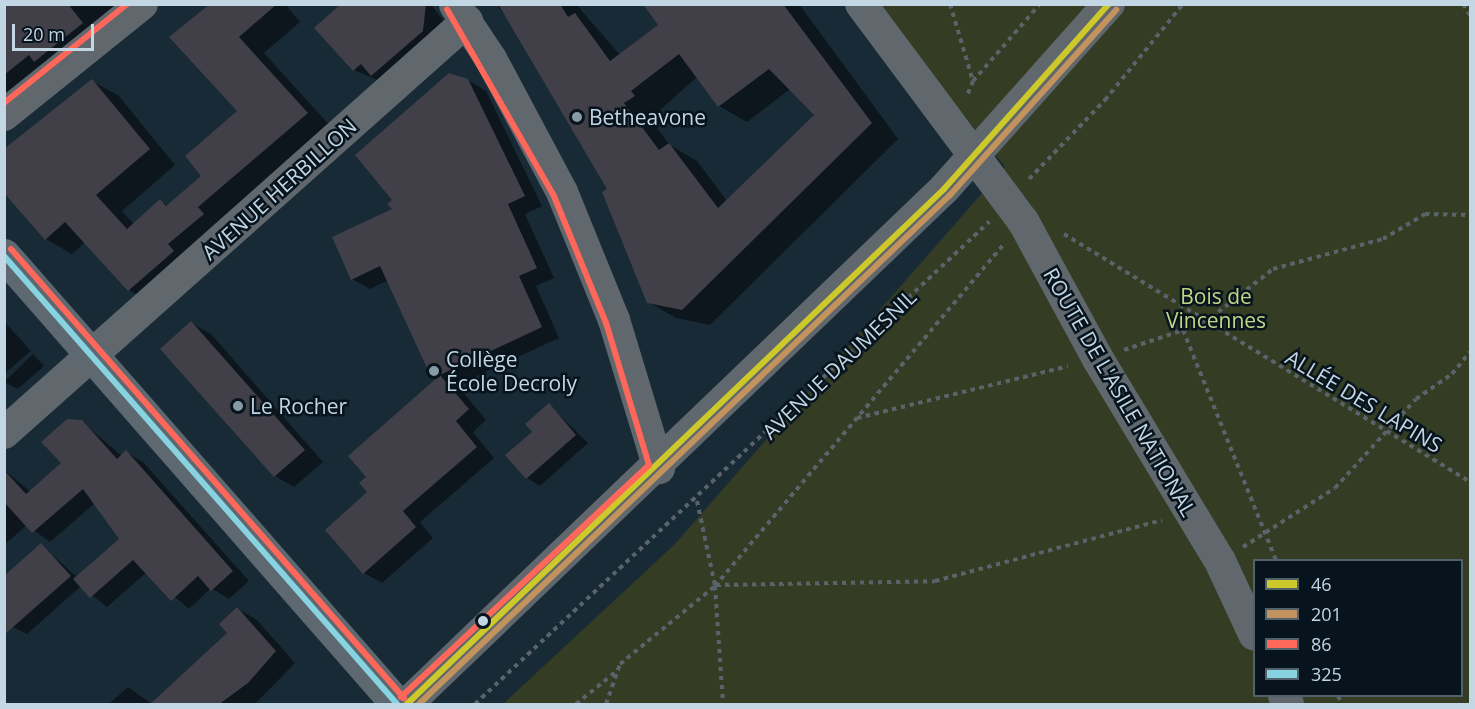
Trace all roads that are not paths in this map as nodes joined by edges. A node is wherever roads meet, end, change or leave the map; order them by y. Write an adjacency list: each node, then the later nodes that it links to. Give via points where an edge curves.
1 (142, 4): 5 (street)
2 (861, 4): 6 (street, ROUTE DE L'ASILE NATIONAL)
3 (1109, 4): 6 (street)
4 (461, 13): 8 (street, AVENUE HERBILLON); 10 (street, via 528,123 571,212 614,320)
5 (4, 115)
6 (975, 157): 10 (street); 11 (street, ROUTE DE L'ASILE NATIONAL, via 1016,210 1098,359 1220,561)
7 (4, 255): 8 (main road)
8 (91, 357): 9 (street, AVENUE HERBILLON); 12 (main road)
9 (4, 433)
10 (659, 468): 13 (street)
11 (1253, 632)
12 (397, 705)
13 (407, 705)

